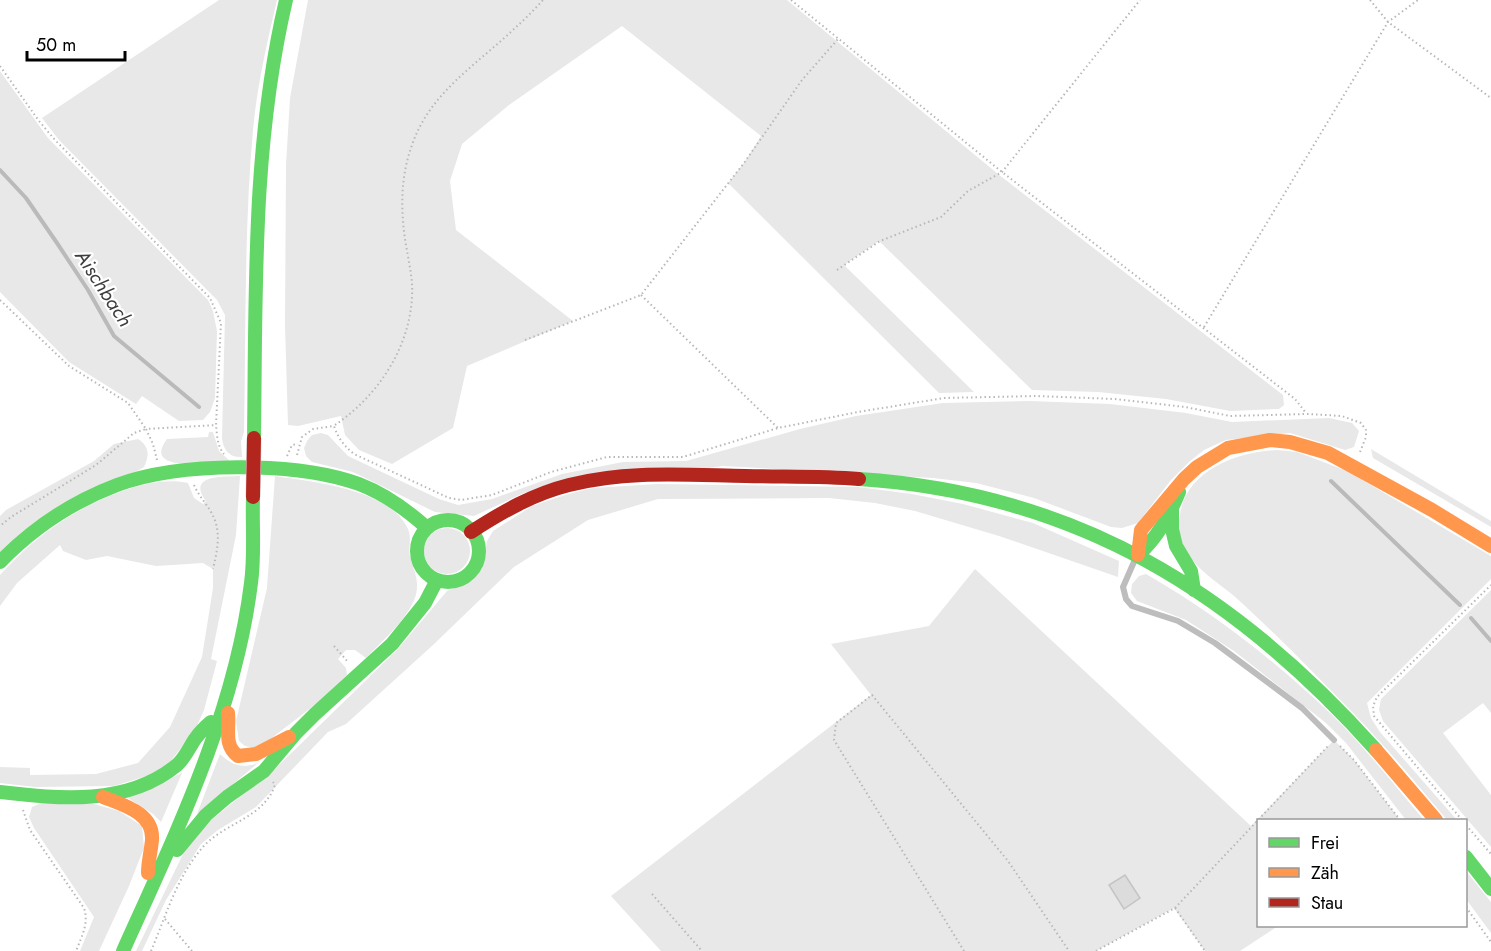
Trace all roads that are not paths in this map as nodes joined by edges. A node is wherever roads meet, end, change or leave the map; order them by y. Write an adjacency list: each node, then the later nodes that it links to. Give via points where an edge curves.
1 (286, 0): 6 (main road, bridge, via 268,88 258,195)
2 (1184, 479): 3 (main road); 7 (main road, via 1210,457 1228,448 1263,440 1310,446 1351,465); 8 (main road, via 1141,530)
3 (1172, 510): 8 (main road, via 1155,540); 11 (main road, via 1176,546 1191,571)
4 (428, 528): 5 (main road, via 450,520); 9 (main road, via 403,507 368,487 322,473 219,469 160,474 118,484 79,501 31,532); 10 (main road, via 419,539 417,553 421,567)
5 (471, 532): 8 (main road, via 532,497 607,477 794,476 962,491 1032,511); 10 (main road, via 478,546 473,569 461,579)
6 (252, 536): 12 (main road, via 250,592); 13 (main road)
7 (1491, 546)
8 (1138, 555): 11 (main road); 15 (lane, via 1123,587 1132,606 1178,621 1215,644 1302,708)
9 (0, 562)
10 (437, 580): 14 (main road, via 416,617)
11 (1194, 590): 18 (main road, via 1261,641 1327,700 1382,756)
12 (226, 702): 14 (main road, via 229,745 238,756 254,755); 20 (main road, via 204,767)
13 (211, 722): 17 (main road, via 179,764 164,776 136,790); 21 (main road)
14 (297, 733): 20 (main road, via 275,760 225,798)
15 (1334, 740)
16 (0, 792): 17 (main road)
17 (103, 797): 21 (main road, via 138,812 151,826)
18 (1435, 819)
19 (1467, 858): 22 (main road)
20 (164, 860): 24 (main road)
21 (148, 873): 23 (main road)
22 (1491, 889)
23 (112, 951)
24 (123, 951)

